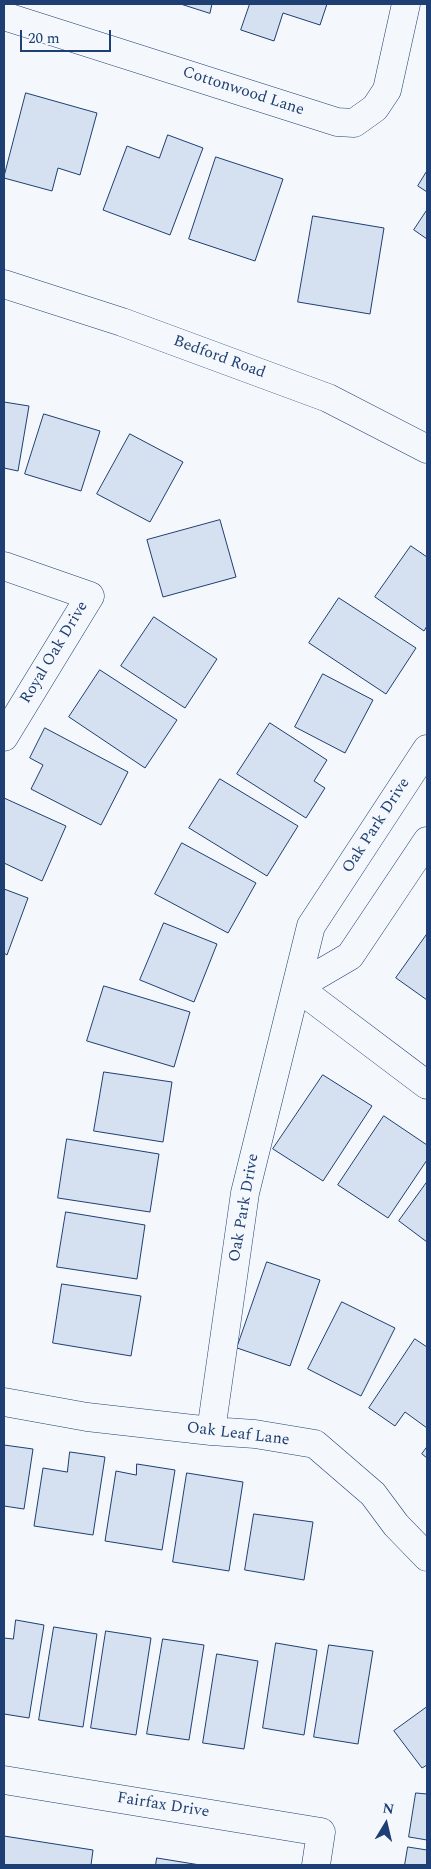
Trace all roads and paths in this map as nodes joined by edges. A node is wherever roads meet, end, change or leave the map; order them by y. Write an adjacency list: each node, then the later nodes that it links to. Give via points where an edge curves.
1 (406, 4): 2 (street, Cottonwood Lane, via 387,90 375,108 354,122 336,122)
2 (4, 16)
3 (4, 284): 4 (street, Bedford Road, via 122,322 328,398)
4 (427, 449)
5 (4, 566): 6 (street, Royal Oak Drive, via 90,596)
6 (4, 737)
7 (423, 766): 9 (street, Oak Park Drive, via 311,926)
8 (427, 841): 9 (street, via 350,956)
9 (298, 987): 10 (street); 12 (street, Oak Park Drive, via 246,1193)
10 (427, 1085)
11 (4, 1402): 12 (street, Oak Leaf Lane, via 87,1417)
12 (211, 1432): 13 (street, Oak Leaf Lane, via 255,1434 315,1444 373,1494 396,1525)
13 (427, 1557)
14 (4, 1780): 15 (street, Fairfax Drive, via 321,1832)
15 (316, 1865)

